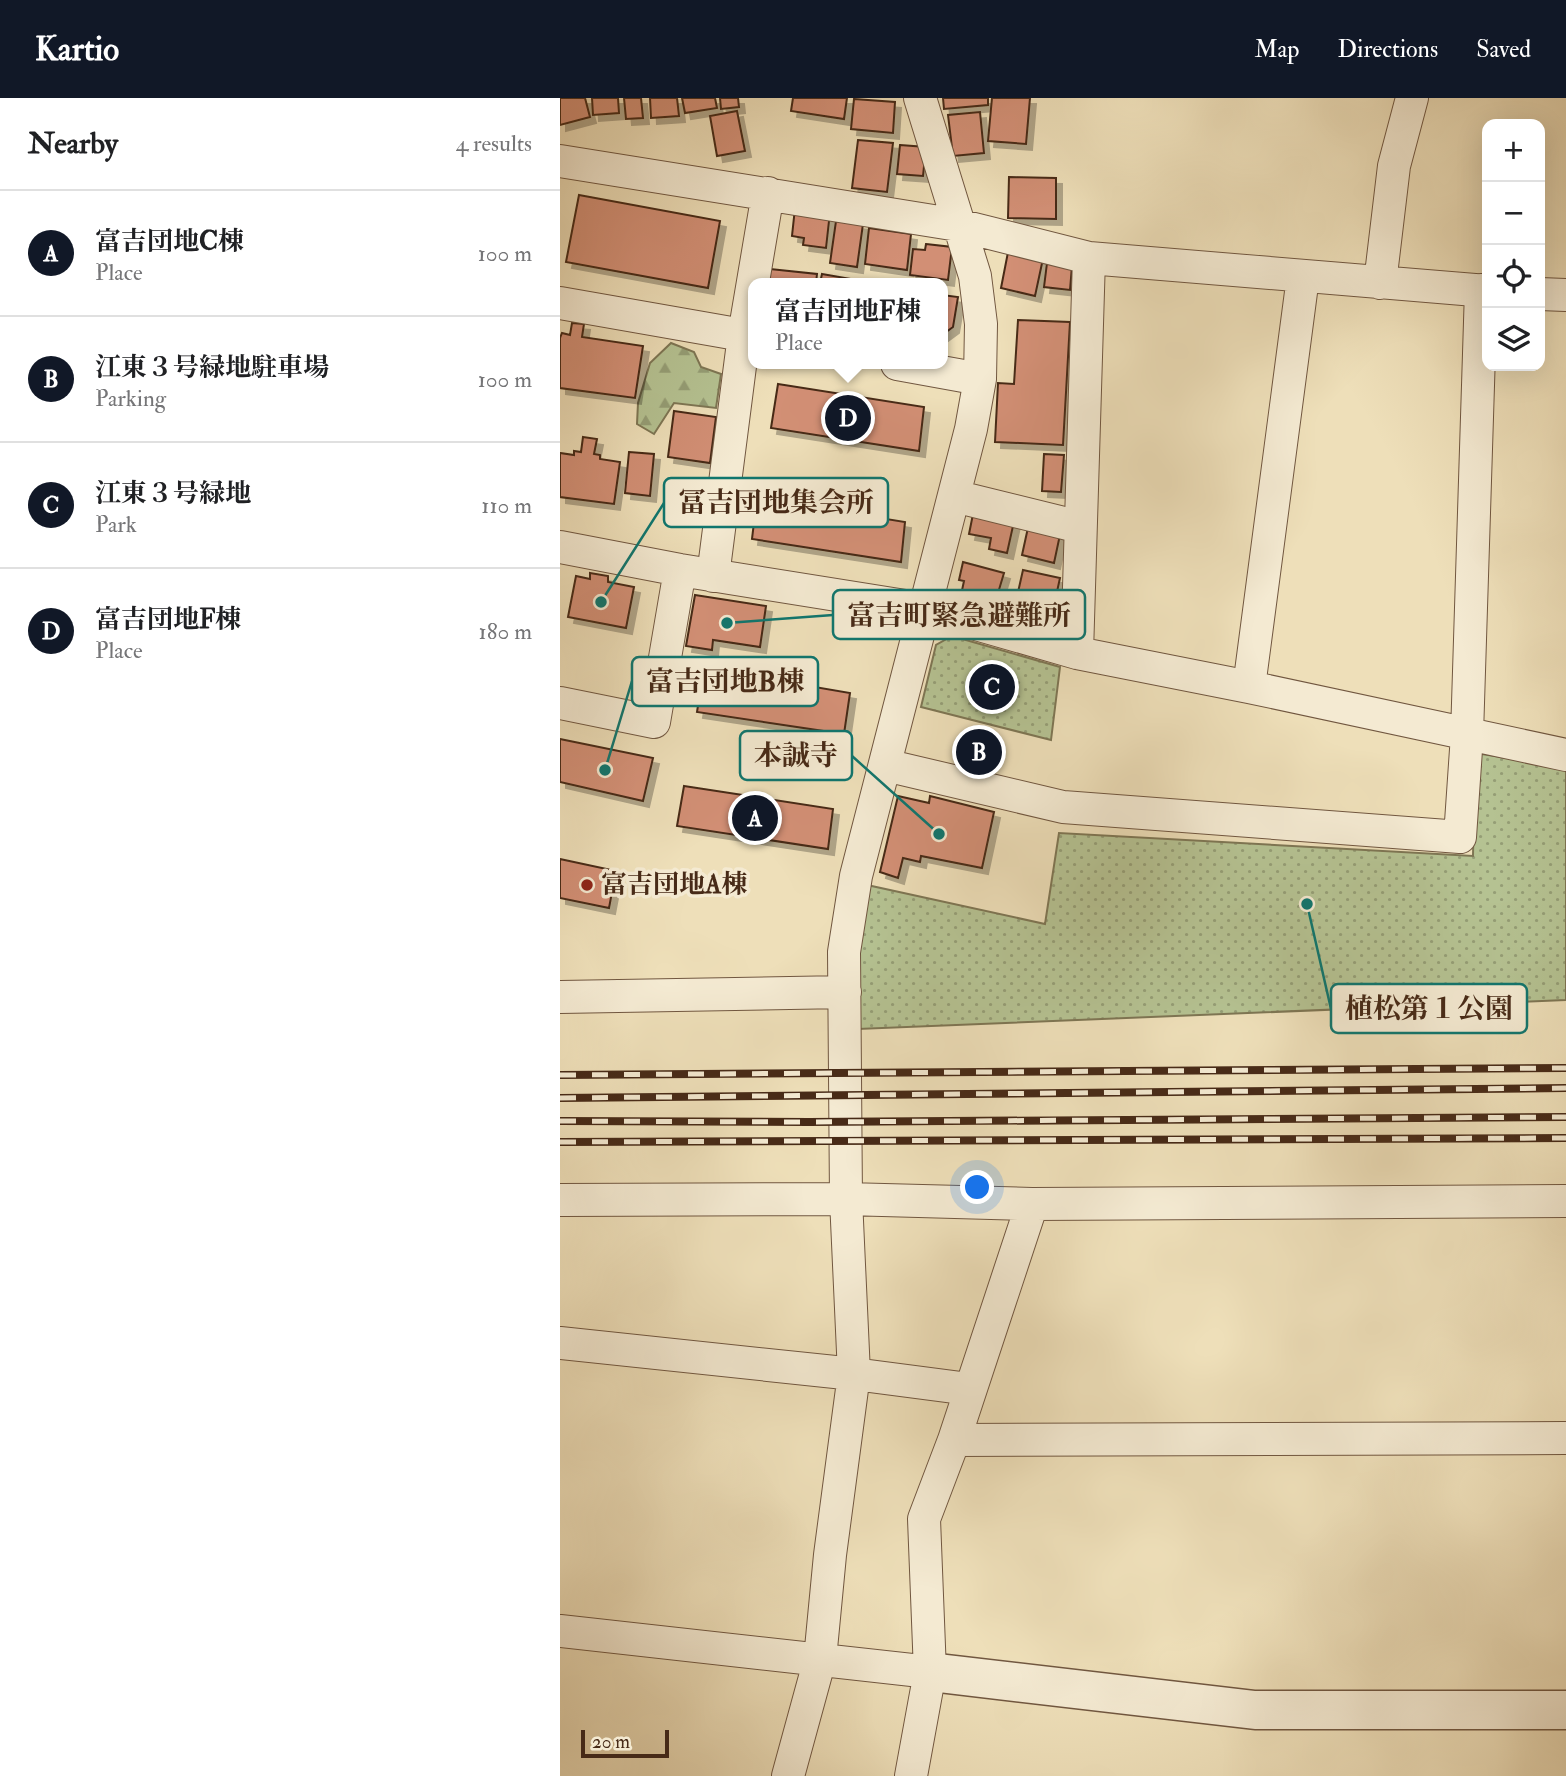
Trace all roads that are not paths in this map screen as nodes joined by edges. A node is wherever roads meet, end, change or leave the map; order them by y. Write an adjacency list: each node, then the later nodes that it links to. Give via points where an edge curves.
1 (920, 98): 5 (street)
2 (1412, 98): 9 (street, via 1394,166)
3 (560, 161): 4 (street)
4 (768, 193): 5 (street); 8 (street)
5 (958, 225): 6 (street); 18 (street, via 975,276 981,324)
6 (1088, 258): 7 (street); 20 (street)
7 (1303, 277): 9 (street); 26 (street)
8 (757, 278)
9 (1380, 283): 10 (street)
10 (1482, 290)
11 (1545, 294): 12 (street)
12 (1566, 295)
13 (560, 303): 15 (street)
14 (1483, 308): 28 (street)
15 (748, 336)
16 (748, 343): 23 (street)
17 (925, 369): 18 (street)
18 (980, 379): 19 (street)
19 (954, 496): 20 (street); 24 (street)
20 (1080, 527): 25 (street)
21 (560, 547): 22 (street)
22 (680, 570): 23 (street); 27 (street, via 654,722)
23 (713, 576): 24 (street)
24 (923, 609): 25 (street); 30 (street)
25 (1077, 653): 26 (street)
26 (1249, 687): 28 (street)
27 (560, 703)
28 (1467, 735): 29 (street); 30 (street, via 1460,836 1063,807)
29 (1566, 755)
30 (885, 765): 31 (street, via 856,876 844,952)
31 (845, 992): 32 (street); 33 (street)
32 (560, 997)
33 (846, 1199): 34 (street); 36 (street); 38 (street)
34 (560, 1200)
35 (1566, 1201): 36 (street)
36 (1032, 1204): 39 (street)
37 (560, 1343): 38 (street)
38 (854, 1374): 39 (street); 43 (street)
39 (969, 1389): 41 (street)
40 (1566, 1438): 41 (street)
41 (954, 1440): 44 (street, via 924,1519)
42 (560, 1631): 43 (street)
43 (820, 1659): 44 (street); 46 (street)
44 (930, 1672): 45 (street, via 1255,1710); 47 (street)
45 (1566, 1710)
46 (788, 1776)
47 (911, 1776)

